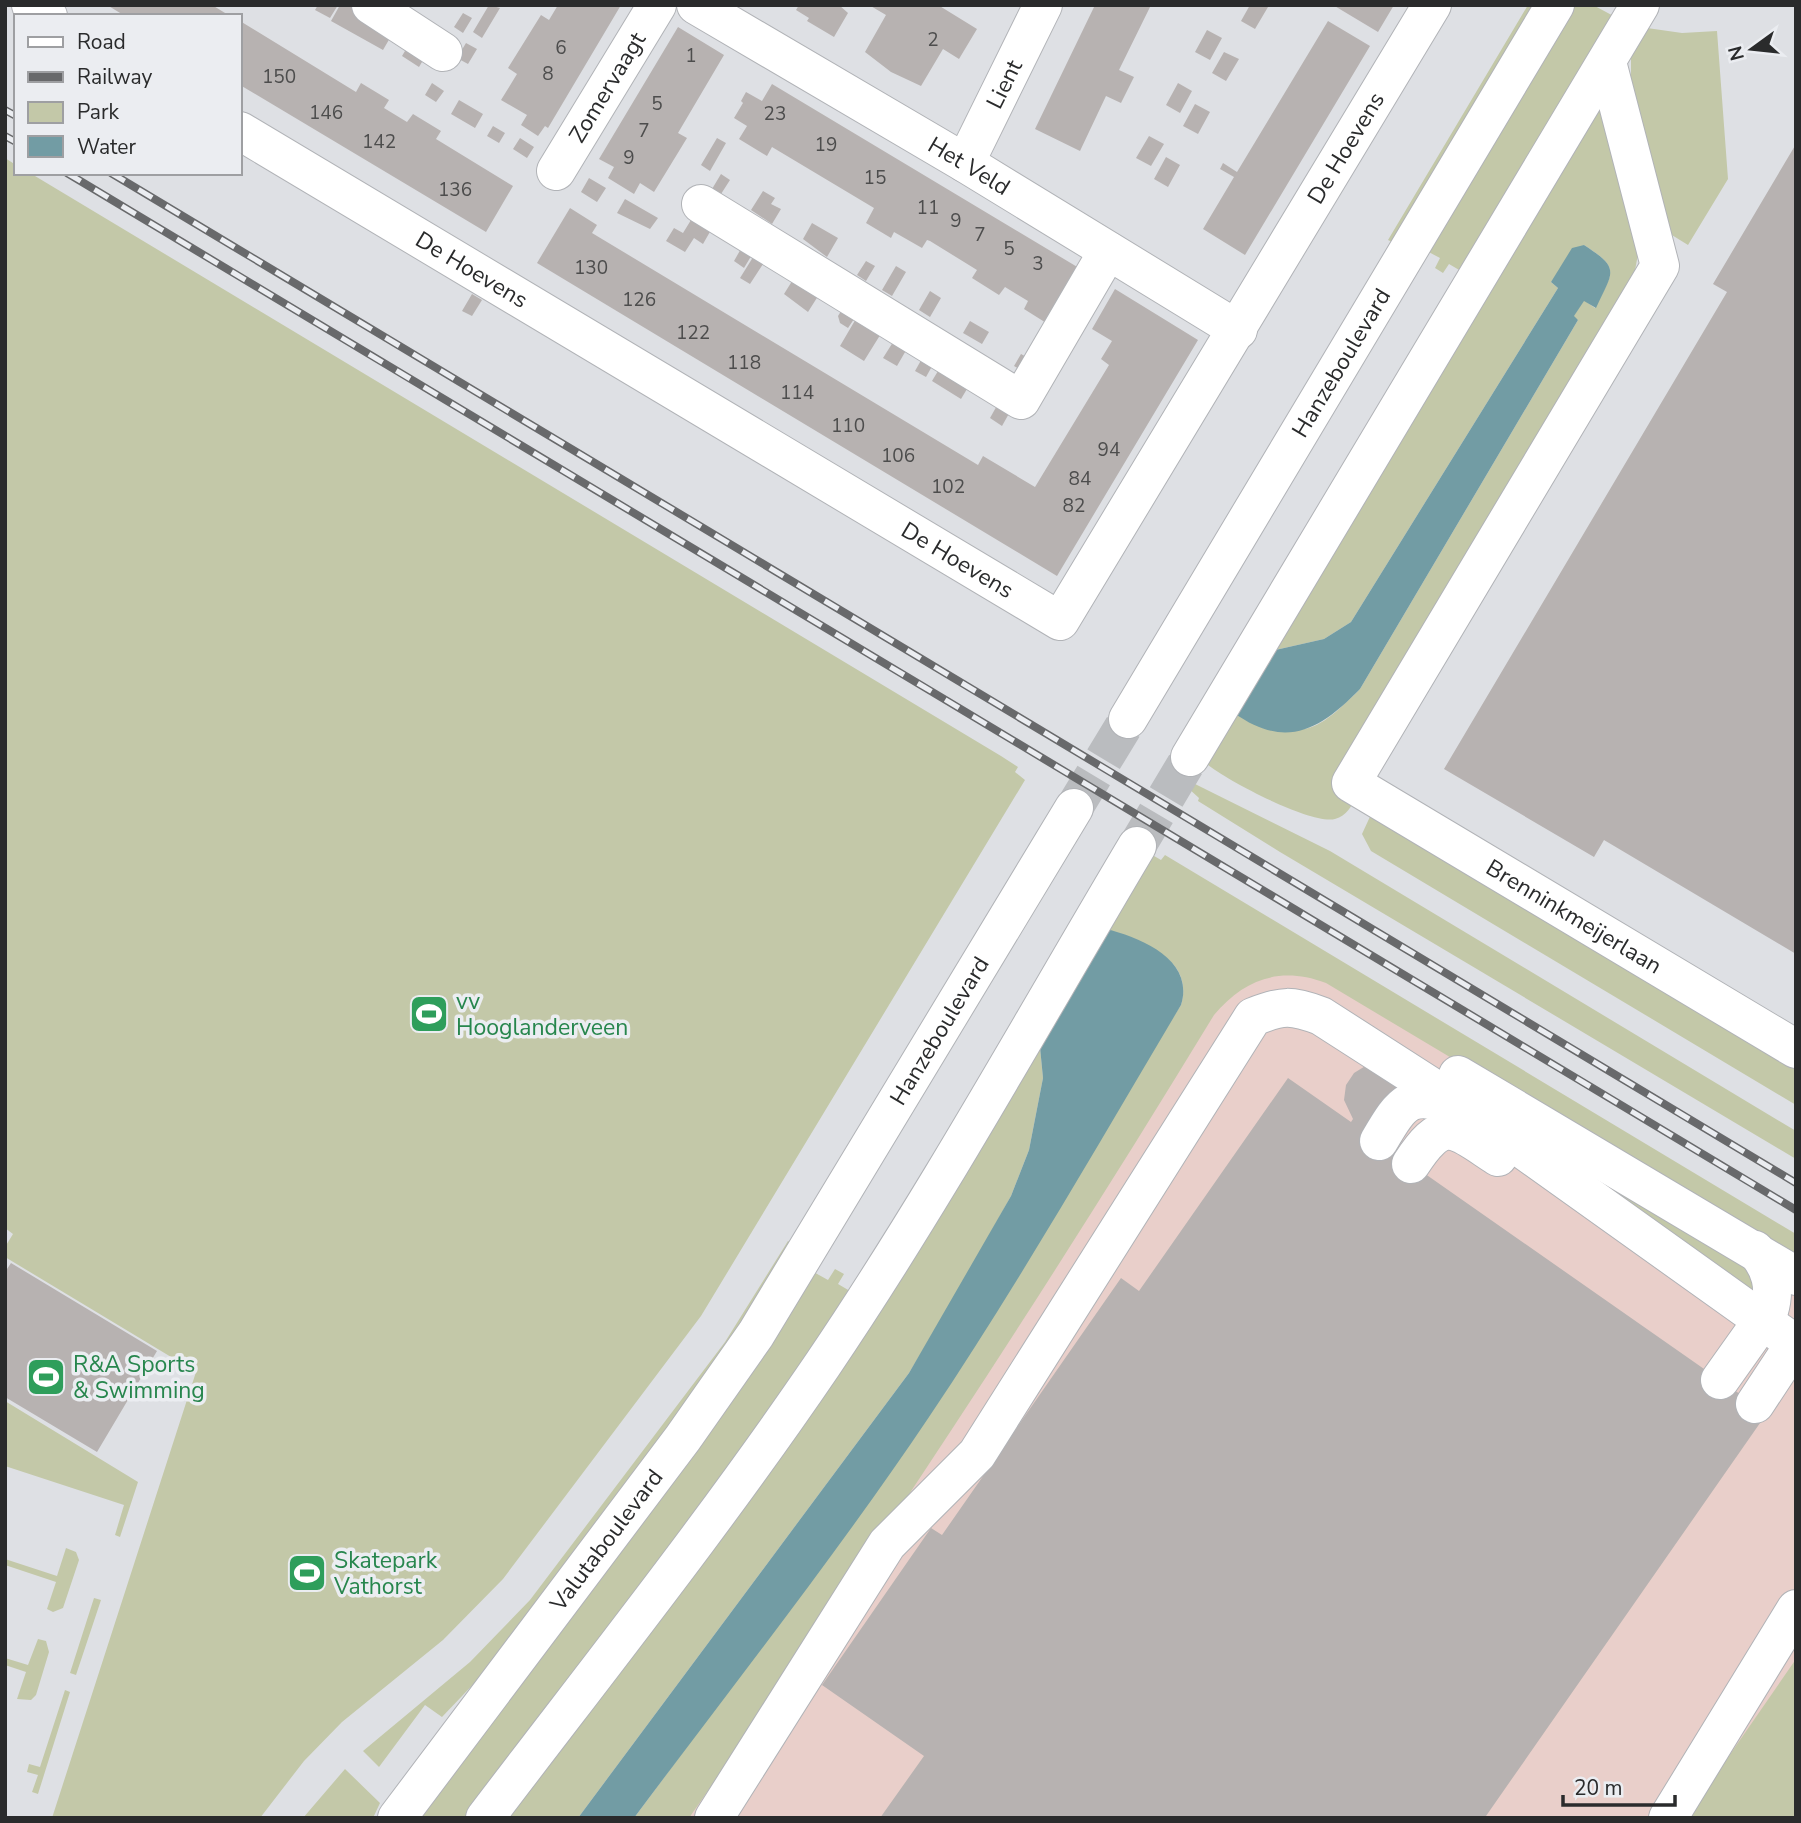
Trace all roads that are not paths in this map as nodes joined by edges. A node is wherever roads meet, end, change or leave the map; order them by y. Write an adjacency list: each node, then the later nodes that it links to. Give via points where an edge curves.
1 (371, 5): 8 (main road)
2 (657, 5): 12 (main road, Zomervaagt)
3 (696, 5): 11 (main road, Het Veld)
4 (1043, 5): 11 (main road, Lient)
5 (1432, 5): 15 (main road, De Hoevens)
6 (1555, 5): 16 (main road, Hanzeboulevard)
7 (1640, 5): 9 (main road)
8 (443, 52)
9 (1607, 62): 17 (main road); 20 (main road, Brenninkmeijerlaan, via 1660,266 1352,783)
10 (242, 132): 15 (main road, De Hoevens, via 1060,621)
11 (965, 163): 14 (main road, Het Veld)
12 (556, 171)
13 (701, 204): 14 (main road, via 1021,400)
14 (1108, 251): 15 (main road, Het Veld)
15 (1238, 330)
16 (1128, 719)
17 (1190, 757)
18 (1074, 808): 25 (main road, Hanzeboulevard)
19 (1137, 846): 32 (main road, via 871,1291 732,1492)
20 (1796, 1049)
21 (1472, 1113): 22 (main road, via 1428,1097 1415,1099 1390,1122); 27 (main road); 29 (main road, via 1321,1016 1282,1006 1253,1017 977,1454)
22 (1379, 1142)
23 (1411, 1164): 28 (main road, via 1427,1139 1442,1131 1460,1132 1721,1309 1767,1345)
24 (1755, 1250): 26 (main road); 28 (main road, via 1770,1273 1772,1299); 29 (main road, via 1310,990 1282,983 1251,991 1214,1032)
25 (807, 1254): 31 (main road, Valutaboulevard, via 683,1438)
26 (1796, 1276)
27 (1791, 1341): 28 (main road, via 1788,1354)
28 (1737, 1392)
29 (907, 1523): 33 (main road, via 887,1544)
30 (1796, 1609): 34 (main road)
31 (397, 1818)
32 (485, 1818)
33 (714, 1818)
34 (1668, 1818)

